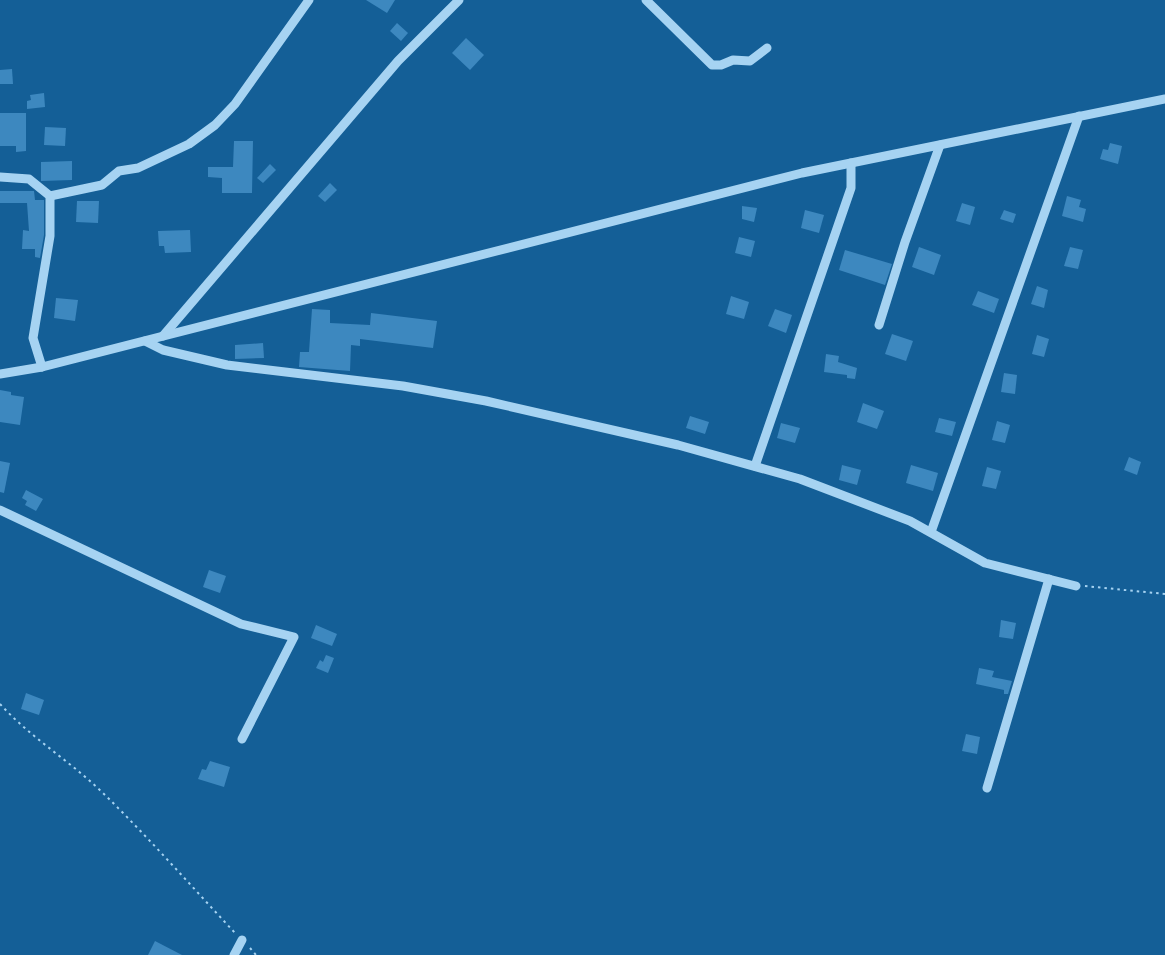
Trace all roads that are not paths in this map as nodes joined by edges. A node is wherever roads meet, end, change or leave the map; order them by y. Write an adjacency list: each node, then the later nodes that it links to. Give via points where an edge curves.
1 (309, 0): 10 (street, via 235,104 215,125 189,144 138,168 119,171 102,185)
2 (459, 0): 12 (street, via 398,61)
3 (646, 0): 4 (street, via 712,65 733,60 750,61)
4 (767, 48)
5 (1165, 98): 6 (street)
6 (1078, 116): 7 (street); 18 (street)
7 (940, 145): 8 (street); 11 (street)
8 (851, 163): 12 (street); 16 (street, via 851,188)
9 (0, 177): 10 (street, via 30,179)
10 (50, 196): 14 (street, via 50,236 33,338)
11 (879, 325)
12 (163, 336): 13 (street)
13 (145, 340): 14 (street); 16 (street, via 163,350 227,365 403,386 486,401)
14 (42, 367): 15 (street)
15 (0, 374)
16 (755, 466): 18 (street, via 800,479)
17 (0, 510): 21 (street, via 241,624 294,637)
18 (931, 532): 19 (street, via 985,563)
19 (1049, 579): 20 (street); 22 (street)
20 (1076, 586)
21 (242, 739)
22 (987, 788)
23 (242, 940): 24 (street)
24 (234, 955)

